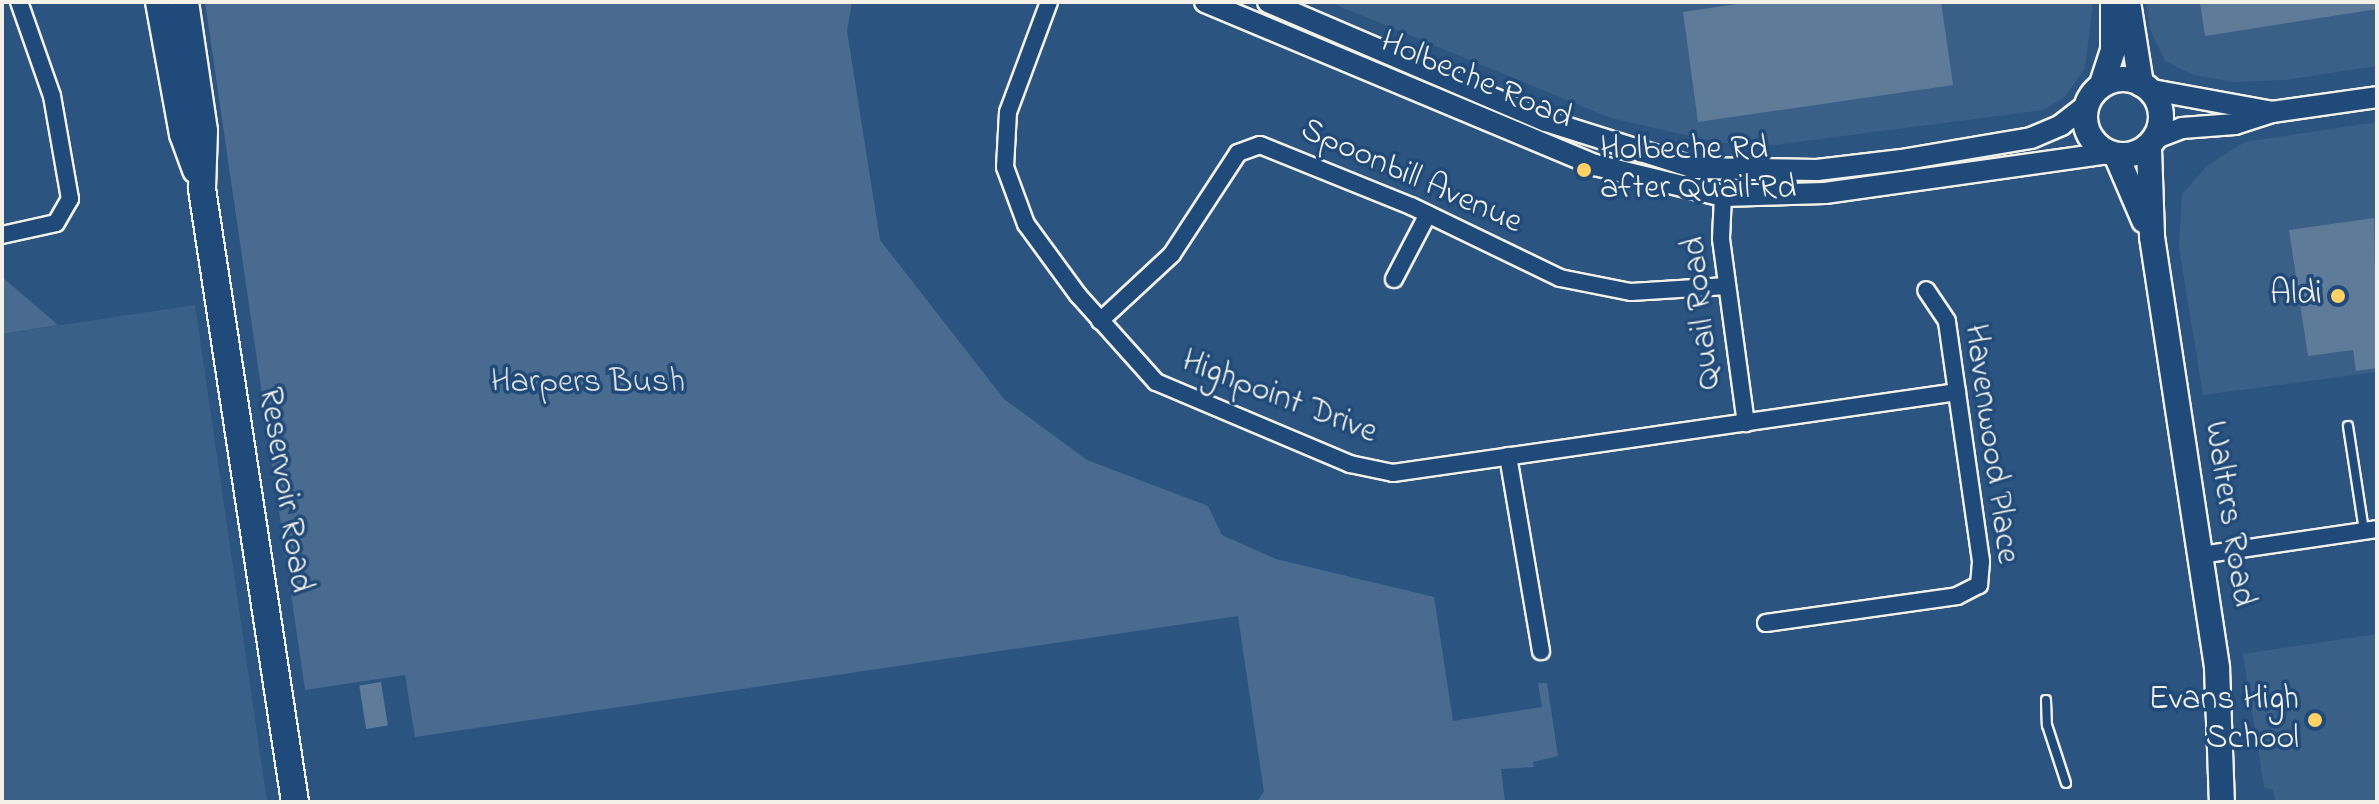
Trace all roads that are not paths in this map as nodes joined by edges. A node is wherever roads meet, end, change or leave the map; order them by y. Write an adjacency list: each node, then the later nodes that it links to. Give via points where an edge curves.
1 (19, 2): 19 (street, via 52,96 70,199 56,223)
2 (159, 2): 16 (main road, Reservoir Road, via 183,134)
3 (185, 2): 16 (main road, Reservoir Road, via 204,131)
4 (1049, 2): 24 (street, Highpoint Drive, via 1008,112 1005,167 1026,224)
5 (1205, 2): 17 (street, Holbeche Road, via 1595,165)
6 (1268, 2): 12 (street, Holbeche Road, via 1546,121 1695,168 1804,170 1901,160 2031,138 2061,125)
7 (2113, 2): 9 (main road, via 2113,50)
8 (2128, 2): 10 (main road)
9 (2103, 81): 10 (main road, via 2128,77); 12 (main road)
10 (2144, 86): 13 (street); 14 (main road, via 2158,113)
11 (2377, 97): 13 (street)
12 (2089, 103): 15 (main road, via 2094,137)
13 (2272, 112): 14 (street, via 2235,124 2182,128)
14 (2152, 143): 15 (main road, via 2128,158); 20 (main road, Walters Road)
15 (2114, 155): 17 (street, Holbeche Road, via 1825,193); 20 (main road, Walters Road)
16 (202, 189): 35 (main road, Reservoir Road)
17 (1723, 196): 22 (street, Quail Road)
18 (1428, 214): 21 (street); 22 (street, Spoonbill Avenue, via 1580,284 1654,292); 24 (street, Spoonbill Avenue, via 1272,147 1248,147 1229,164 1172,254)
19 (2, 235)
20 (2152, 237): 30 (main road, Walters Road)
21 (1394, 279)
22 (1727, 286): 26 (street, Quail Road)
23 (1926, 290): 25 (street, Havenwood Place, via 1947,321)
24 (1100, 321): 28 (street, Highpoint Drive, via 1156,382 1350,464 1393,473)
25 (1957, 392): 26 (street, Highpoint Drive); 31 (street, Havenwood Place, via 1981,561 1979,585 1957,596)
26 (1746, 423): 28 (street, Highpoint Drive)
27 (2348, 426): 29 (lane)
28 (1508, 456): 32 (street)
29 (2370, 530): 30 (street)
30 (2201, 555): 36 (main road, Walters Road, via 2221,703)
31 (1766, 623)
32 (1541, 651)
33 (2046, 700): 34 (lane, via 2047,725)
34 (2066, 783)
35 (295, 802)
36 (2222, 802)

